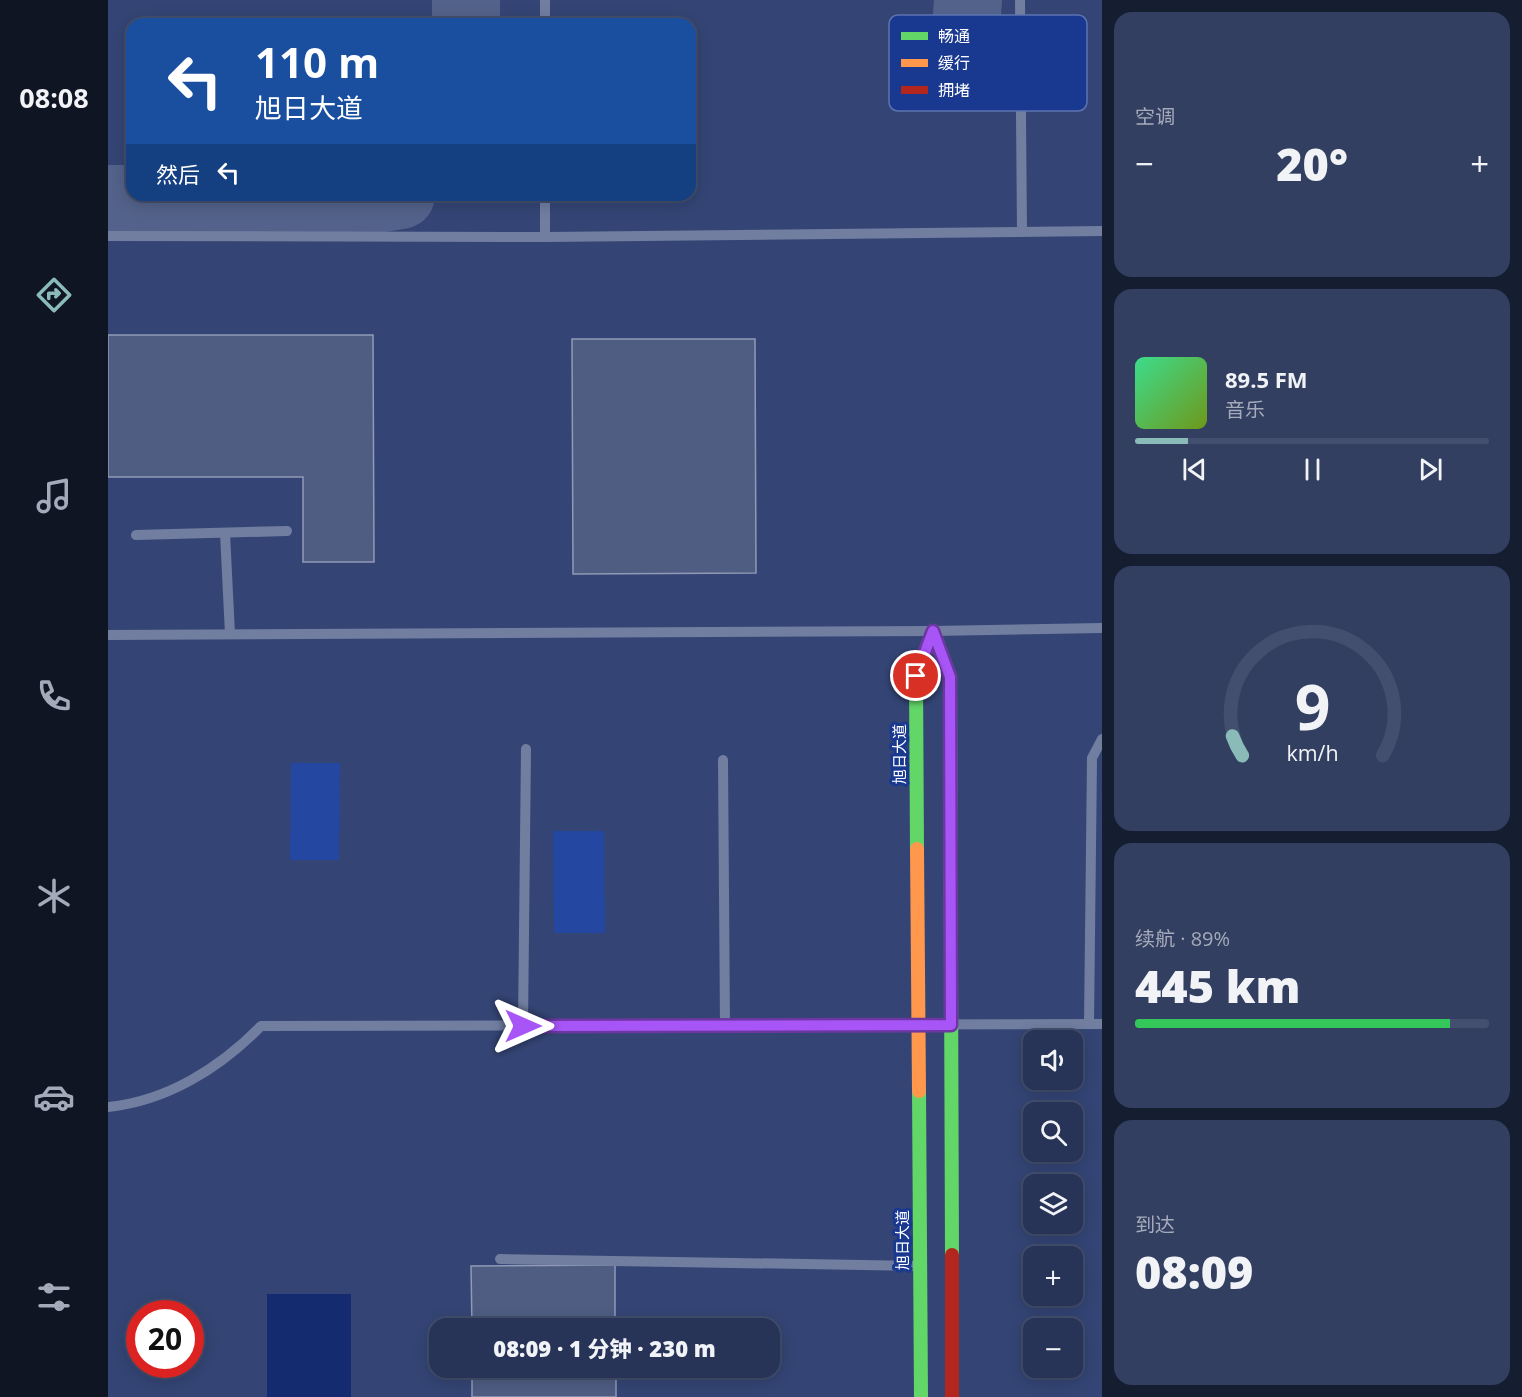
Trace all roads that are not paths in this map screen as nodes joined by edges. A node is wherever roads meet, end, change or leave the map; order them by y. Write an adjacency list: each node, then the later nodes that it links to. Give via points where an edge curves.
1 (545, 0): 4 (lane)
2 (1020, 0): 3 (lane)
3 (1020, 15)
4 (545, 18)
5 (1021, 111): 7 (lane)
6 (545, 201): 10 (lane)
7 (1022, 231): 8 (lane); 10 (lane)
8 (1102, 231)
9 (108, 236): 10 (lane)
10 (545, 237)
11 (287, 531): 12 (lane)
12 (225, 533): 13 (lane); 16 (lane)
13 (136, 535)
14 (1102, 628): 15 (lane)
15 (933, 631): 16 (lane); 25 (main road, 旭日大道, via 916,676); 26 (main road, via 950,677)
16 (230, 634): 17 (lane)
17 (108, 635)
18 (1102, 739): 21 (lane, via 1092,758)
19 (526, 750): 27 (lane)
20 (723, 760): 24 (lane)
21 (1096, 893): 22 (lane)
22 (1089, 1024): 23 (lane); 26 (lane)
23 (1102, 1024)
24 (725, 1025): 25 (lane); 27 (lane)
25 (918, 1025): 26 (lane); 30 (main road, 旭日大道)
26 (951, 1025): 32 (main road)
27 (523, 1026): 28 (lane, via 261,1026 238,1050 190,1082 131,1104)
28 (108, 1107)
29 (500, 1259): 30 (lane)
30 (920, 1266): 31 (main road, 旭日大道)
31 (921, 1397)
32 (952, 1397)

